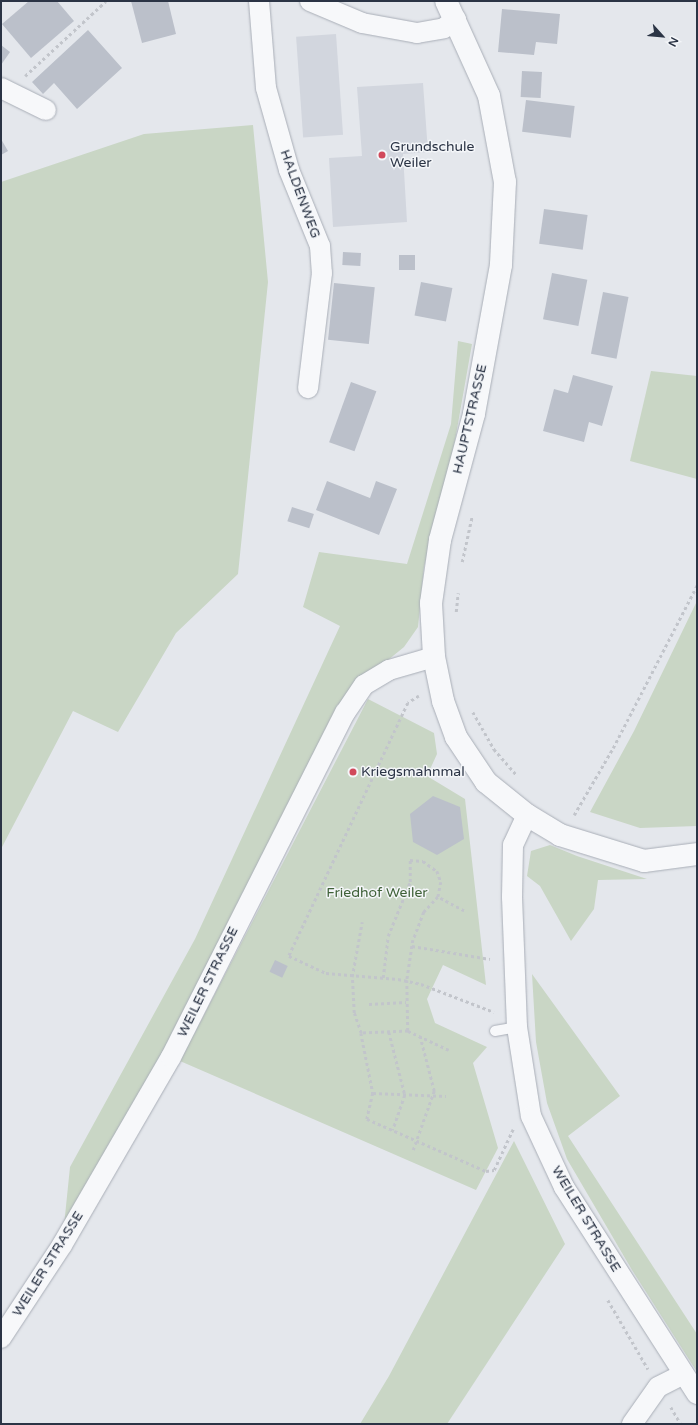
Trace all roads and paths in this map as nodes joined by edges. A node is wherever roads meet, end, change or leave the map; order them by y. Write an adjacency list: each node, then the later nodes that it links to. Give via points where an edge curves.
1 (106, 1): 5 (path)
2 (259, 1): 7 (street, HALDENWEG, via 266,88 289,170 320,246 322,273)
3 (310, 1): 4 (street, via 362,23 418,33 444,28)
4 (451, 10): 13 (street, HAUPTSTRASSE, via 489,96 505,182 501,265 479,389 440,540 431,603)
5 (5, 90): 6 (street)
6 (46, 110)
7 (308, 388)
8 (474, 511): 9 (path)
9 (461, 568)
10 (697, 584): 19 (path, via 613,748)
11 (458, 591): 12 (path)
12 (456, 614)
13 (434, 657): 14 (street, HAUPTSTRASSE); 49 (street, WEILER STRASSE, via 389,670 364,685 345,713 171,1057 62,1245)
14 (439, 683): 18 (street, HAUPTSTRASSE, via 456,737 486,782); 28 (path, via 408,703 289,956 326,973)
15 (470, 704): 16 (path, via 494,749)
16 (519, 778)
17 (567, 812): 19 (path)
18 (527, 815): 21 (street, HAUPTSTRASSE); 34 (street, WEILER STRASSE, via 513,845)
19 (574, 815): 20 (path); 21 (path)
20 (581, 817)
21 (560, 835): 22 (street, HAUPTSTRASSE, via 644,860)
22 (697, 854)
23 (438, 897): 24 (path); 26 (path, via 424,912); 29 (path, via 441,882 437,871 423,861 410,860 410,882 388,936)
24 (464, 911)
25 (362, 922): 28 (path)
26 (412, 946): 27 (path); 30 (path)
27 (490, 959)
28 (352, 977): 29 (path); 38 (path, via 354,1014)
29 (383, 978): 30 (path)
30 (407, 980): 31 (path); 33 (path)
31 (406, 1002): 32 (path); 35 (path)
32 (369, 1004)
33 (494, 1012)
34 (516, 1027): 36 (lane); 50 (street, WEILER STRASSE, via 531,1116 564,1187)
35 (408, 1031): 37 (path); 39 (path)
36 (495, 1031)
37 (389, 1032): 38 (path); 42 (path)
38 (361, 1034): 41 (path)
39 (420, 1037): 40 (path); 43 (path, via 432,1078)
40 (449, 1050)
41 (373, 1093): 42 (path); 46 (path, via 367,1119)
42 (405, 1095): 43 (path); 46 (path)
43 (433, 1096): 44 (path); 47 (path)
44 (446, 1096)
45 (515, 1125): 47 (path, via 494,1170 486,1171)
46 (393, 1130): 47 (path)
47 (418, 1141): 48 (path)
48 (413, 1150)
49 (1, 1338)
50 (684, 1374): 51 (street, WEILER STRASSE); 52 (street, via 658,1387)
51 (697, 1394)
52 (632, 1424)

